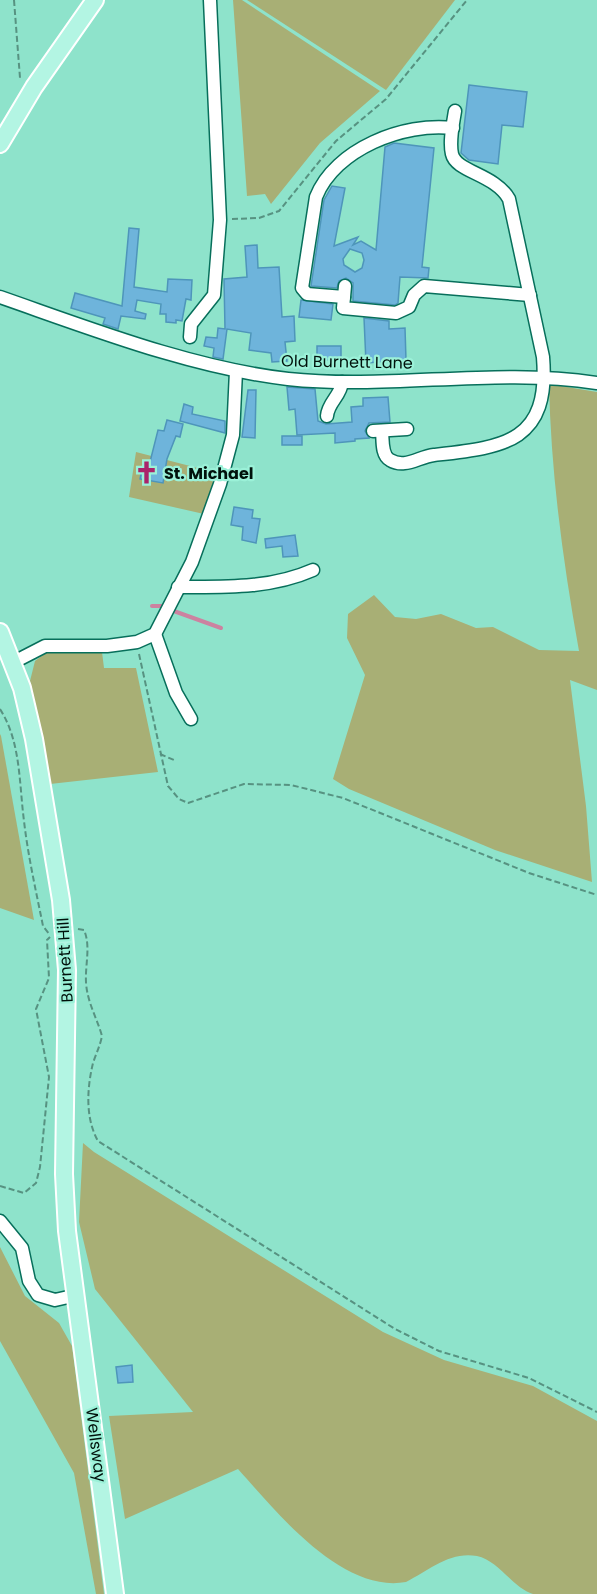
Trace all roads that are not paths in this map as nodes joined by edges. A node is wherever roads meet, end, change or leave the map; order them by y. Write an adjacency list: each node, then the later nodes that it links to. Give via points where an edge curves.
1 (95, 0): 5 (main road, via 34,87)
2 (210, 0): 8 (street, via 220,220 214,295 191,324)
3 (455, 111): 4 (street)
4 (453, 128): 6 (street, via 452,153 456,163 495,182 509,199); 6 (street, via 418,127 382,138 322,183 316,197 302,288 306,294 345,292 343,308 396,313 409,307 424,286)
5 (0, 144)
6 (530, 295): 10 (street)
7 (0, 297): 9 (street, Old Burnett Lane, via 215,368)
8 (190, 337)
9 (236, 370): 11 (street, Old Burnett Lane); 16 (street, via 233,435 220,484 192,562)
10 (545, 378): 11 (street, Old Burnett Lane); 12 (street, Old Burnett Lane); 14 (street, via 536,417 524,431 504,443 398,464 387,459 378,431)
11 (342, 382): 13 (street)
12 (597, 383)
13 (327, 416)
14 (407, 429)
15 (313, 570): 16 (street, via 279,581 230,587)
16 (178, 587): 18 (street)
17 (0, 632): 19 (main road, Burnett Hill)
18 (155, 634): 19 (street, via 137,642 107,646 45,646); 20 (street, via 176,693)
19 (12, 663): 22 (main road, Burnett Hill, via 34,739 67,1015 64,1174 67,1231)
20 (191, 719)
21 (0, 1221): 22 (street, via 22,1248 29,1281 38,1295 55,1300)
22 (77, 1295): 23 (main road, Wellsway)
23 (115, 1594)

